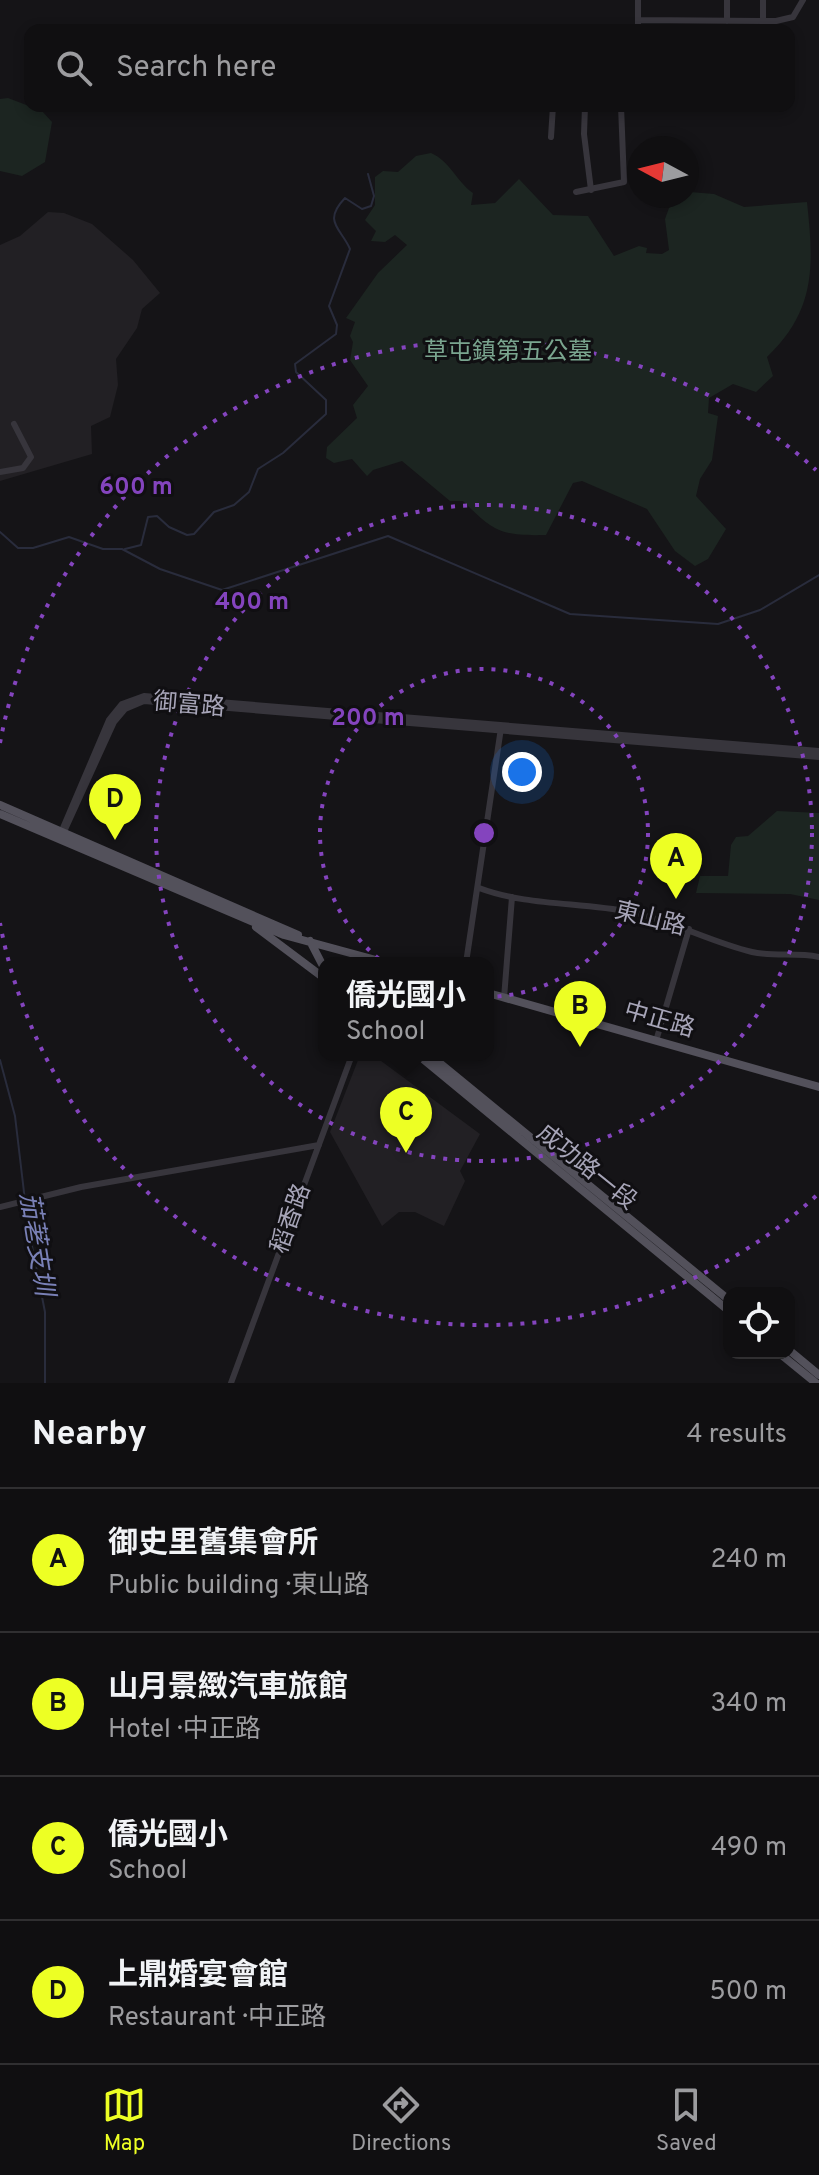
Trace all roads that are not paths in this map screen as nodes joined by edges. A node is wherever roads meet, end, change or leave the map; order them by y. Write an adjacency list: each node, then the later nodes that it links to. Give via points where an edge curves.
1 (638, 0): 5 (street)
2 (727, 0): 6 (street)
3 (763, 0): 7 (street)
4 (803, 0): 7 (street, via 793,17)
5 (638, 20): 6 (street); 8 (street)
6 (727, 21): 7 (street)
7 (763, 22)
8 (638, 24)
9 (553, 112): 12 (street)
10 (585, 112): 13 (street)
11 (621, 112): 13 (street, via 624,182)
12 (551, 137)
13 (591, 190): 14 (street)
14 (576, 192)
15 (14, 424): 16 (street, via 31,457 23,468)
16 (0, 472)
17 (501, 727): 18 (street, 御富路); 21 (street, 御富路, via 135,703 114,722); 22 (street)
18 (819, 754)
19 (0, 805): 21 (main road)
20 (0, 814): 21 (main road)
21 (62, 834): 24 (main road); 26 (main road)
22 (479, 888): 23 (street, 東山路); 29 (street)
23 (512, 897): 25 (street, 東山路, via 628,911); 33 (street)
24 (245, 920): 26 (main road); 31 (main road)
25 (689, 929): 30 (street, 東山路, via 760,954); 34 (street)
26 (310, 941): 27 (main road); 28 (main road)
27 (318, 957)
28 (366, 957)
29 (467, 957)
30 (819, 957)
31 (318, 974)
32 (494, 995): 33 (main road, 中正路)
33 (504, 998): 34 (main road, 中正路)
34 (656, 1041): 38 (main road, 中正路)
35 (350, 1061): 39 (street, 稻香路)
36 (425, 1061): 42 (main road, 成功路一段)
37 (437, 1061): 41 (main road, 成功路一段)
38 (819, 1087)
39 (319, 1145): 40 (street, via 81,1187); 46 (street, 稻香路)
40 (0, 1207)
41 (723, 1295)
42 (723, 1306)
43 (795, 1355): 45 (main road)
44 (786, 1359): 47 (main road)
45 (819, 1375)
46 (231, 1383)
47 (816, 1383)

